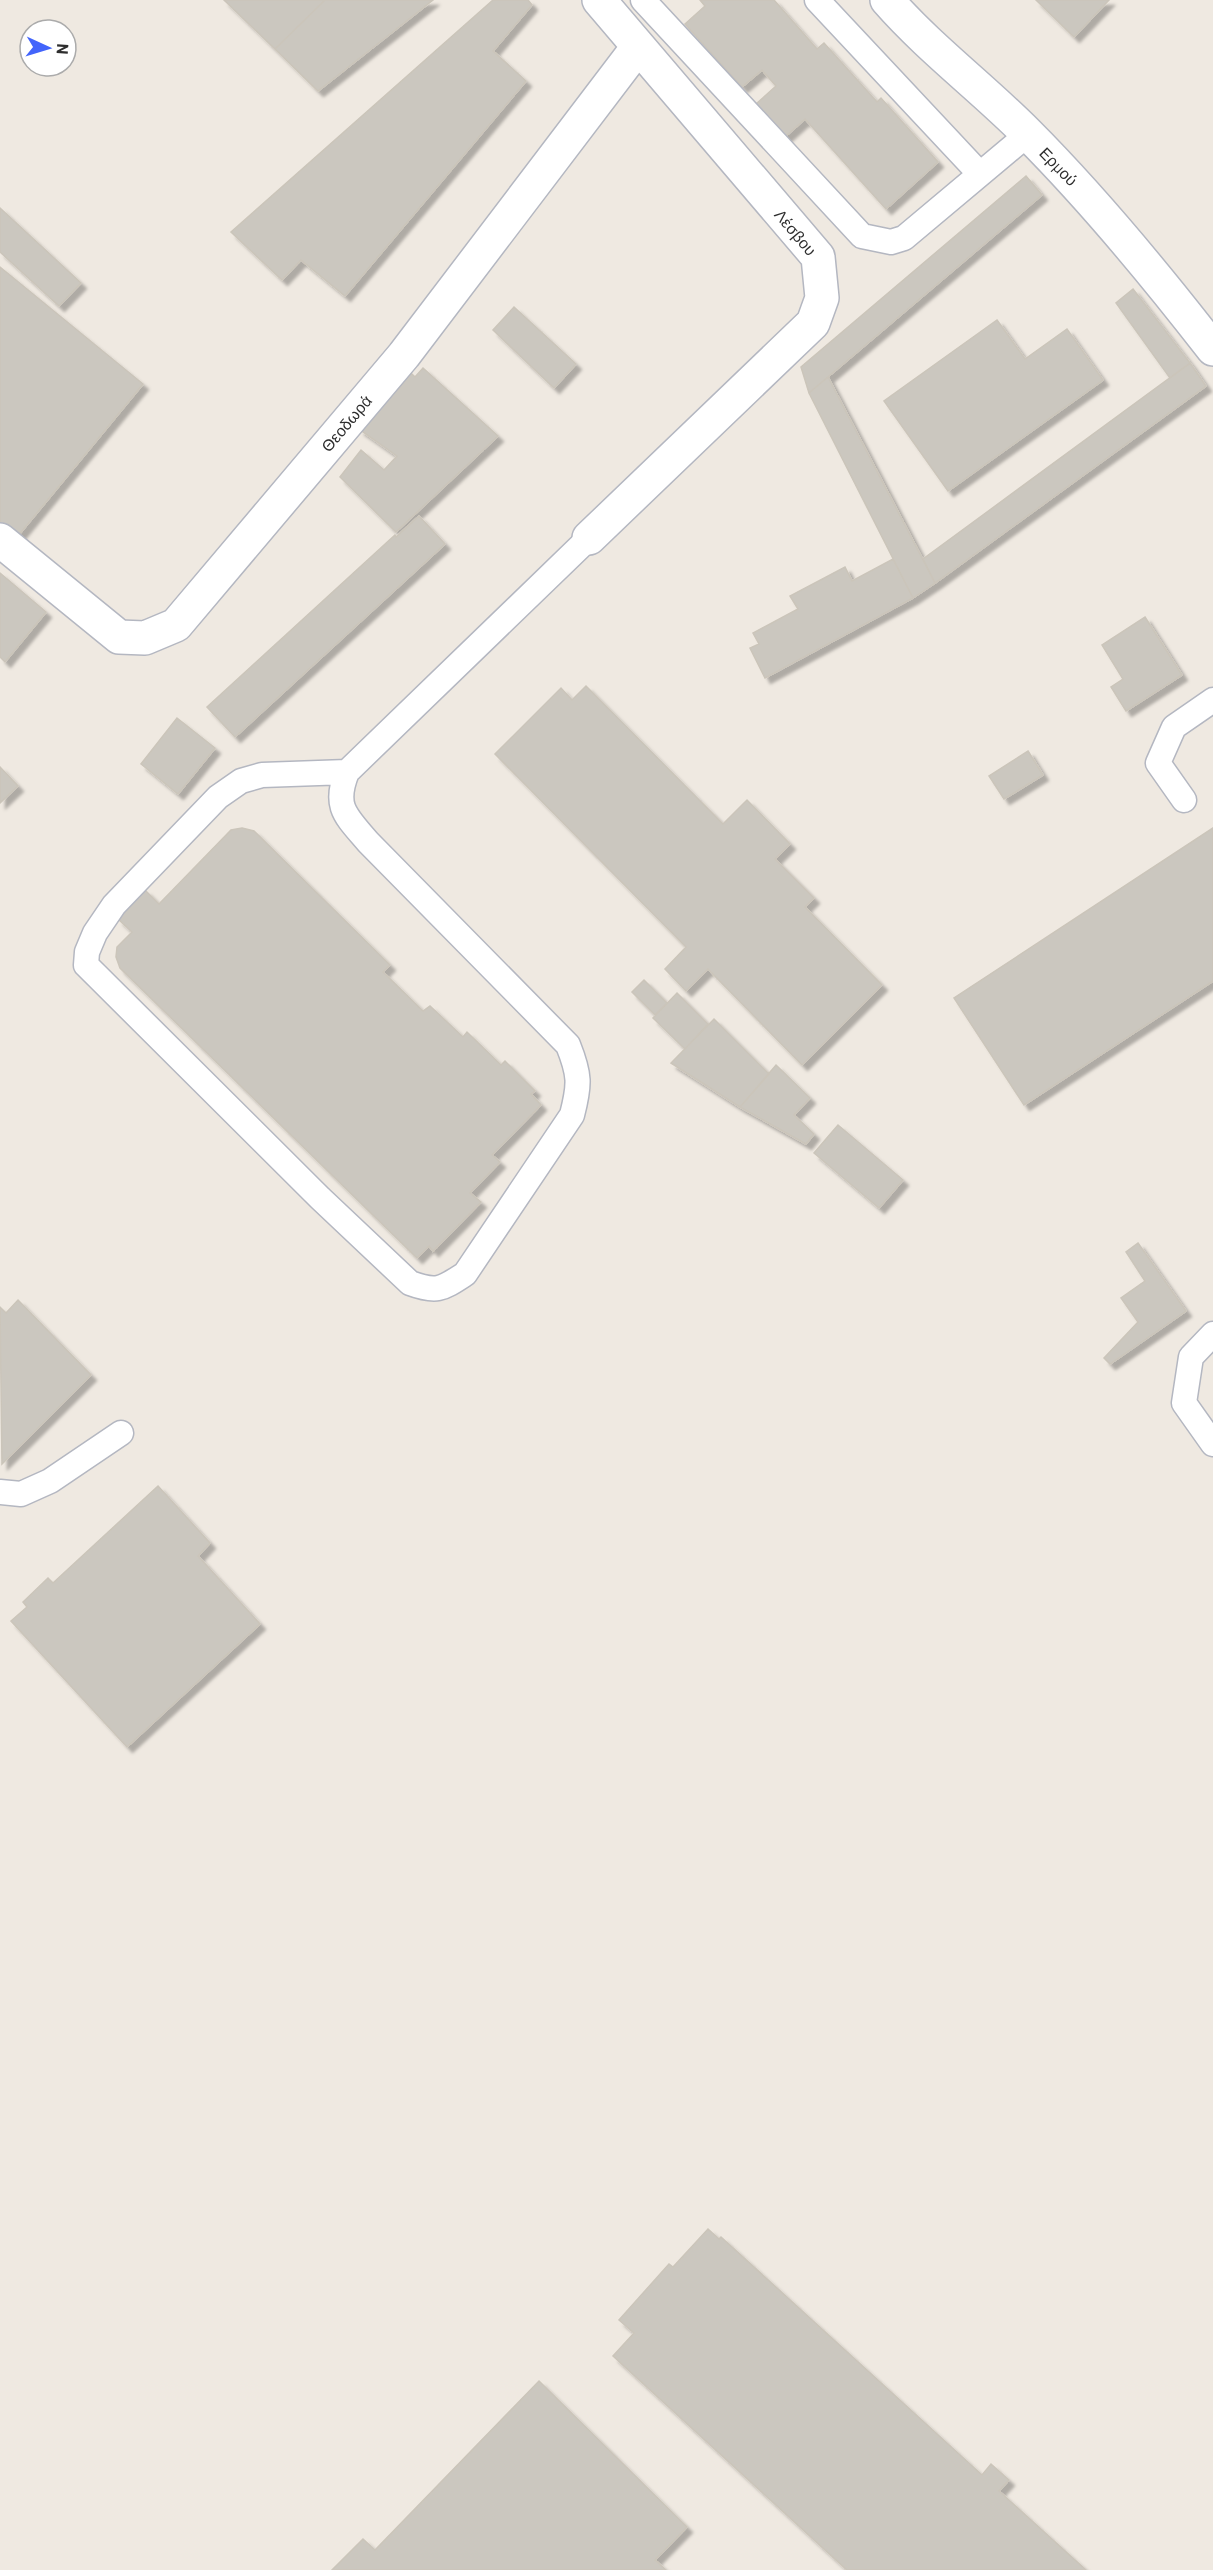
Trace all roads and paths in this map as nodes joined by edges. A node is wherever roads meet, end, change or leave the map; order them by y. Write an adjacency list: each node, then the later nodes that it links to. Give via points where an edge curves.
1 (599, 0): 5 (street, Λέσβου)
2 (643, 0): 7 (lane, via 862,236 891,242 904,238)
3 (817, 0): 7 (lane)
4 (887, 0): 6 (street, Ερμού)
5 (638, 47): 9 (street, Λέσβου, via 818,256 822,298 813,323); 10 (street, Θεοδωρά, via 404,355 176,625 145,638 119,637)
6 (1028, 134): 7 (lane); 8 (street, Ερμού, via 1093,200)
7 (980, 174)
8 (1213, 349)
9 (589, 538): 12 (lane)
10 (0, 540)
11 (1213, 700): 13 (lane, via 1174,727 1158,763)
12 (347, 771): 12 (lane, via 341,788 344,813 568,1045 578,1070 572,1115 465,1274 443,1289 429,1290 410,1283 86,965 95,933 114,905 218,797 242,781 262,775)
13 (1184, 800)
14 (1213, 1334): 16 (lane, via 1191,1357 1184,1403)
15 (121, 1433): 17 (lane, via 50,1481 21,1494)
16 (1213, 1444)
17 (0, 1492)

